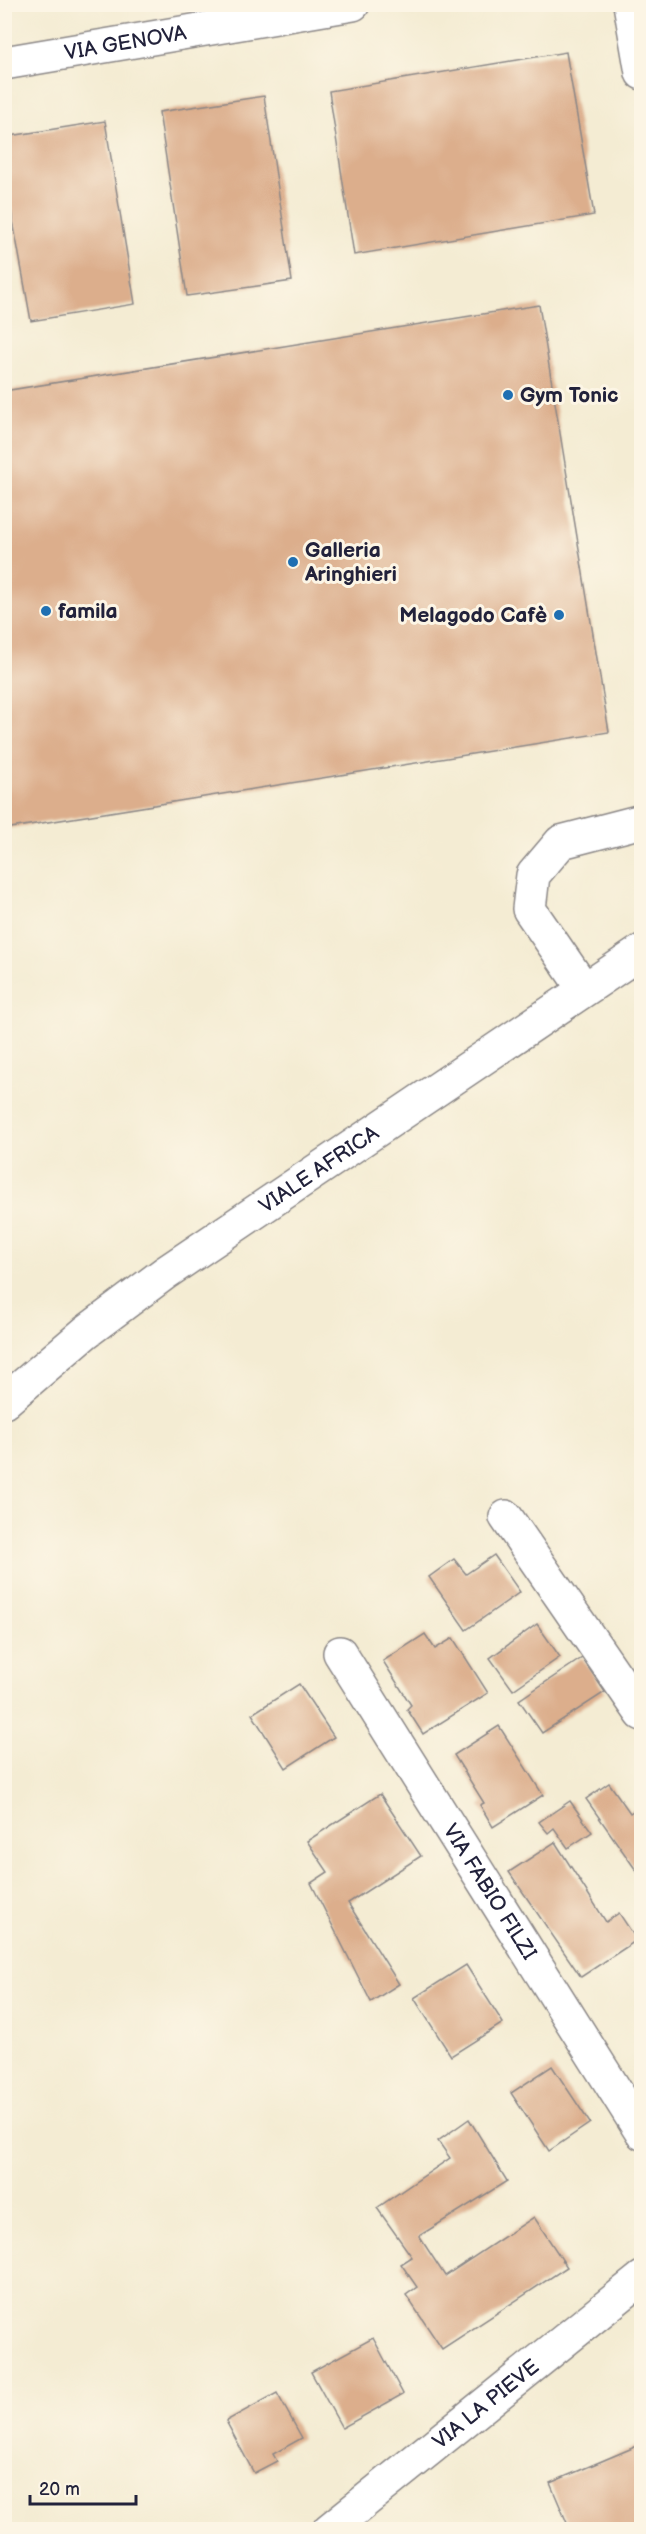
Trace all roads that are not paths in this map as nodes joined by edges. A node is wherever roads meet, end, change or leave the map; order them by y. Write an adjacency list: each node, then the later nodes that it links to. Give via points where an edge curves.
1 (353, 4): 3 (street, VIA GENOVA)
2 (630, 4): 4 (street)
3 (4, 63)
4 (642, 73)
5 (642, 821): 7 (street, via 561,842 533,875 529,909)
6 (642, 951): 7 (street, VIALE AFRICA)
7 (585, 989): 8 (street, VIALE AFRICA, via 165,1273 86,1332)
8 (4, 1402)
9 (506, 1517): 11 (street)
10 (340, 1653): 12 (street, VIA FABIO FILZI)
11 (642, 1714)
12 (641, 2131)
13 (642, 2278): 14 (street, VIA LA PIEVE)
14 (328, 2529)

